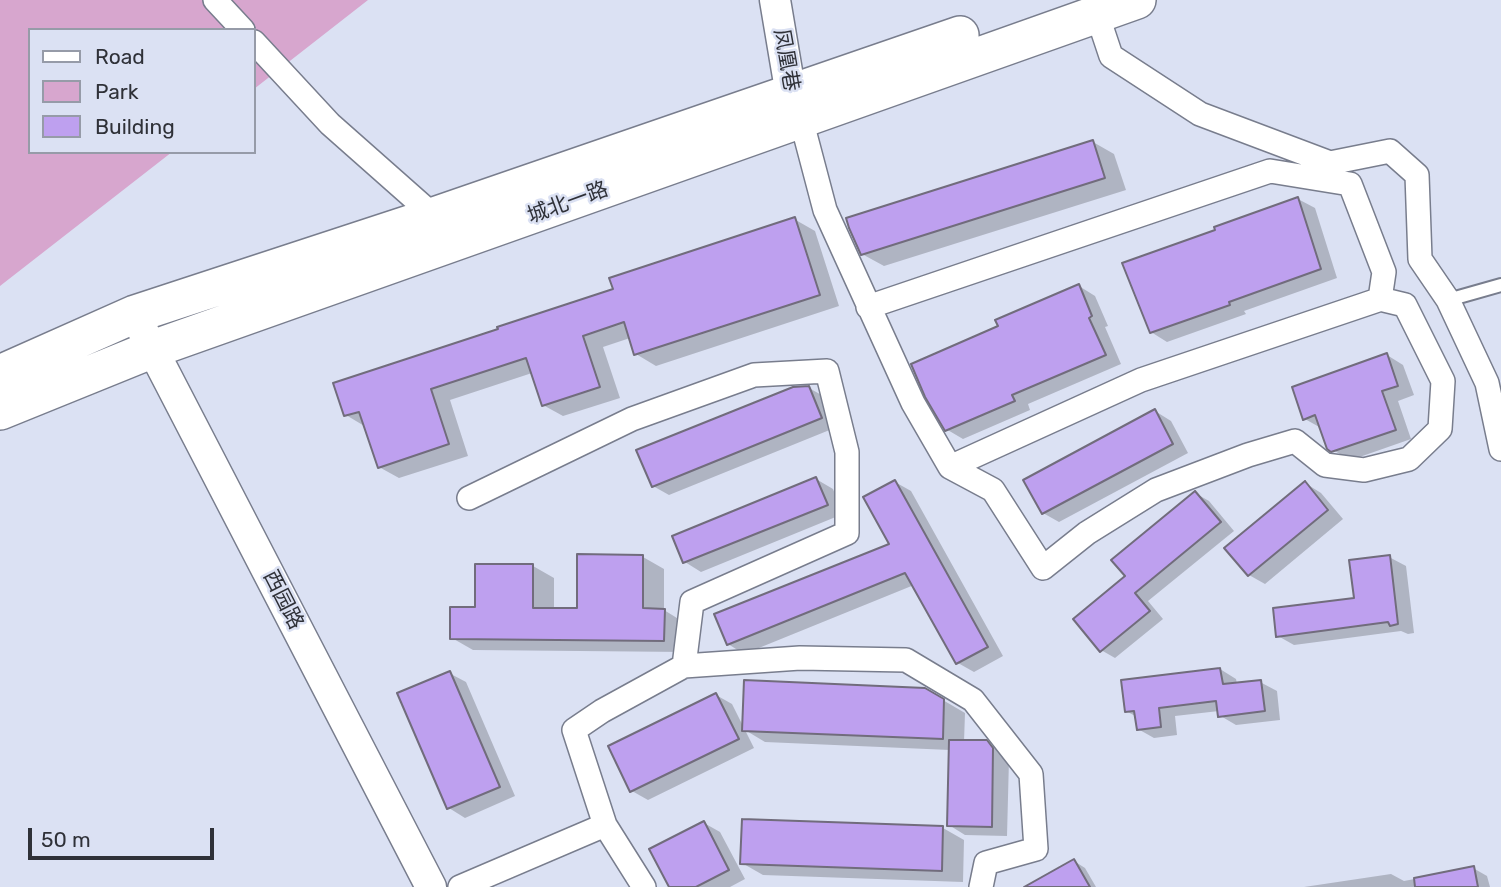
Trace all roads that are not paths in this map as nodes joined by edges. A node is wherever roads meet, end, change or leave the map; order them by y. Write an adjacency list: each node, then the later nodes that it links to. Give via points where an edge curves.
1 (215, 0): 6 (street)
2 (775, 0): 8 (street, 凤凰巷)
3 (1060, 0): 8 (main road, 城北一路)
4 (1137, 0): 5 (main road, 城北一路)
5 (1097, 14): 8 (main road, 城北一路); 12 (street, via 1111,56 1200,114 1330,163 1390,151 1418,175 1420,260)
6 (241, 28)
7 (256, 43): 9 (street, via 330,124)
8 (796, 107): 9 (main road, 城北一路); 13 (street, via 825,210); 15 (main road, 城北一路)
9 (434, 216): 14 (main road, 城北一路)
10 (1501, 285): 12 (lane)
11 (1381, 299): 13 (street, via 1384,272 1350,184 1270,171); 19 (street, via 1141,380); 19 (street, via 1405,305 1443,381 1440,429 1409,458 1364,470 1325,465 1295,441 1283,444 1156,490 1087,533 1043,568 993,490)
12 (1448, 299): 18 (street, via 1487,383)
13 (867, 307): 19 (street)
14 (135, 314): 15 (street, 西园路); 16 (main road, 城北一路)
15 (152, 349): 17 (main road, 城北一路); 23 (street, 西园路)
16 (0, 374)
17 (0, 411)
18 (1501, 449)
19 (950, 467)
20 (469, 498): 21 (street, via 632,419 754,375 827,371 847,452 847,533 692,602)
21 (684, 666): 22 (street, via 574,730); 26 (street, via 800,658 906,660 972,700 1031,774 1037,849 986,863)
22 (605, 825): 24 (street); 25 (street)
23 (431, 887)
24 (460, 887)
25 (644, 887)
26 (981, 887)

